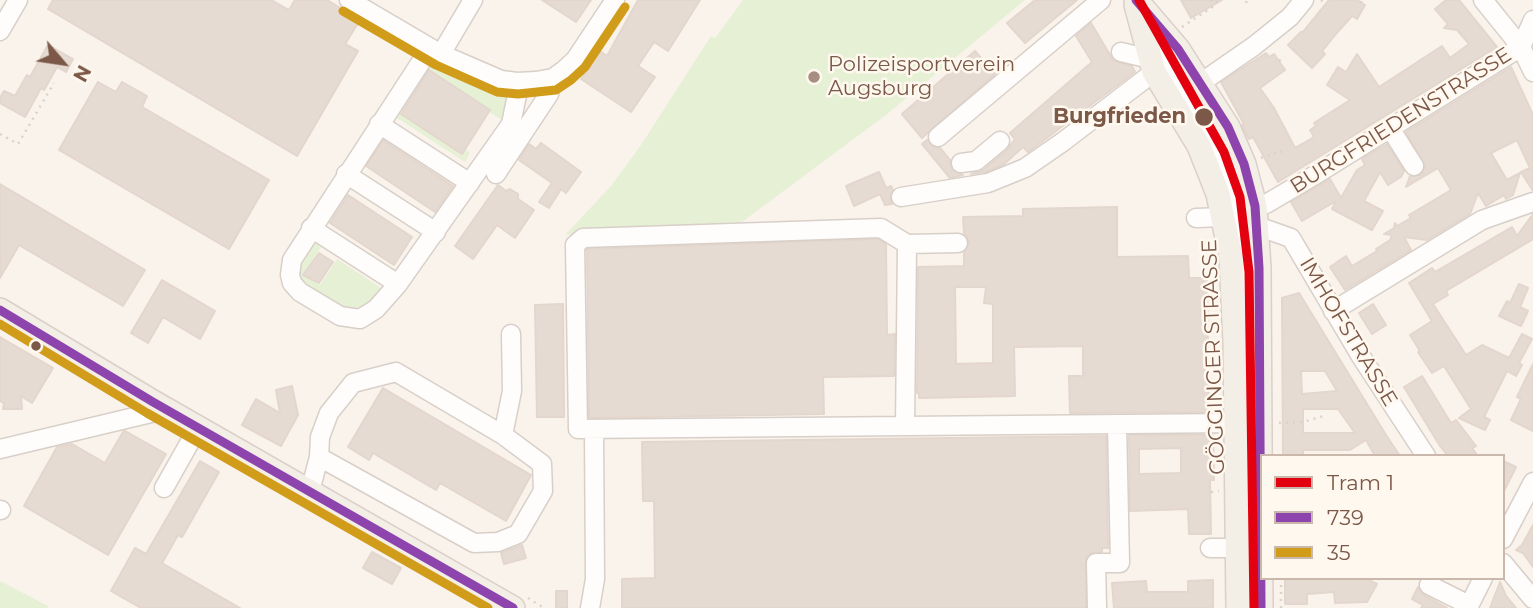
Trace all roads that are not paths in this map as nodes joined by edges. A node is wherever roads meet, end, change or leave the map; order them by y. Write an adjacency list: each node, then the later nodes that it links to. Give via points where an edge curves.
1 (18, 0): 10 (street)
2 (349, 0): 12 (street)
3 (615, 0): 16 (street, via 575,60)
4 (1135, 0): 14 (main road, GÖGGINGER STRASSE); 18 (main road, GÖGGINGER STRASSE, via 1178,49)
5 (1304, 0): 18 (street, via 1273,20)
6 (1483, 0): 11 (street)
7 (1099, 7): 21 (street, via 1015,66 965,117)
8 (468, 15): 12 (street)
9 (1533, 20): 11 (street, BURGFRIEDENSTRASSE)
10 (0, 31)
11 (1521, 47): 15 (street); 20 (street, BURGFRIEDENSTRASSE)
12 (435, 51): 17 (street, via 501,80); 19 (street)
13 (1121, 52): 14 (street)
14 (1152, 66): 18 (main road, GÖGGINGER STRASSE); 28 (street, via 1064,141 1024,168 988,183)
15 (1533, 72)
16 (553, 78): 17 (street); 26 (street, via 550,94)
17 (517, 82): 27 (street, via 511,124)
18 (1187, 93): 30 (main road, GÖGGINGER STRASSE, via 1228,127 1244,164); 32 (main road, GÖGGINGER STRASSE, via 1199,146); 68 (street, via 1220,153 1240,221 1247,316)
19 (379, 124): 25 (street); 27 (street)
20 (1390, 128): 24 (street); 30 (street, BURGFRIEDENSTRASSE, via 1266,204)
21 (938, 136)
22 (994, 145): 23 (street, via 976,161)
23 (961, 163)
24 (1414, 166)
25 (346, 174): 33 (street); 34 (street)
26 (496, 174)
27 (470, 183): 34 (street)
28 (901, 197)
29 (1533, 202): 39 (street, via 1482,220)
30 (1256, 216): 39 (street, IMHOFSTRASSE, via 1291,238); 54 (main road, GÖGGINGER STRASSE)
31 (1196, 218): 32 (street)
32 (1224, 218): 43 (main road, GÖGGINGER STRASSE, via 1231,263)
33 (311, 228): 37 (street); 37 (street, via 292,260 290,275 300,292 340,316 360,319)
34 (436, 232): 37 (street)
35 (958, 243): 36 (street)
36 (907, 244): 45 (street); 46 (street, via 881,228 583,238 574,251 578,429)
37 (398, 284)
38 (0, 310): 41 (main road)
39 (1333, 311): 49 (street, IMHOFSTRASSE)
40 (511, 334): 47 (street, via 512,391)
41 (168, 409): 44 (main road); 48 (street)
42 (1117, 424): 43 (street); 45 (street); 66 (street, via 1120,563 1096,563)
43 (1236, 424): 57 (main road, GÖGGINGER STRASSE)
44 (200, 426): 52 (street); 53 (main road)
45 (905, 426): 46 (street)
46 (594, 429): 65 (street, via 595,579)
47 (503, 435): 50 (street, via 396,372 353,383 329,413); 50 (street, via 542,464 543,491 518,534 498,542 474,543)
48 (0, 449)
49 (1425, 454)
50 (319, 457): 53 (street)
51 (1533, 482): 55 (street)
52 (164, 488)
53 (308, 490): 64 (main road)
54 (1260, 530)
55 (1505, 535)
56 (1210, 548): 57 (street)
57 (1238, 548): 67 (main road, GÖGGINGER STRASSE)
58 (1505, 565): 62 (street)
59 (1261, 580): 69 (main road, GÖGGINGER STRASSE)
60 (1482, 580): 63 (street)
61 (1429, 585): 63 (street)
62 (1533, 599)
63 (1469, 607)
64 (513, 608)
65 (590, 608)
66 (1097, 608)
67 (1238, 608)
68 (1250, 608)
69 (1261, 608)

